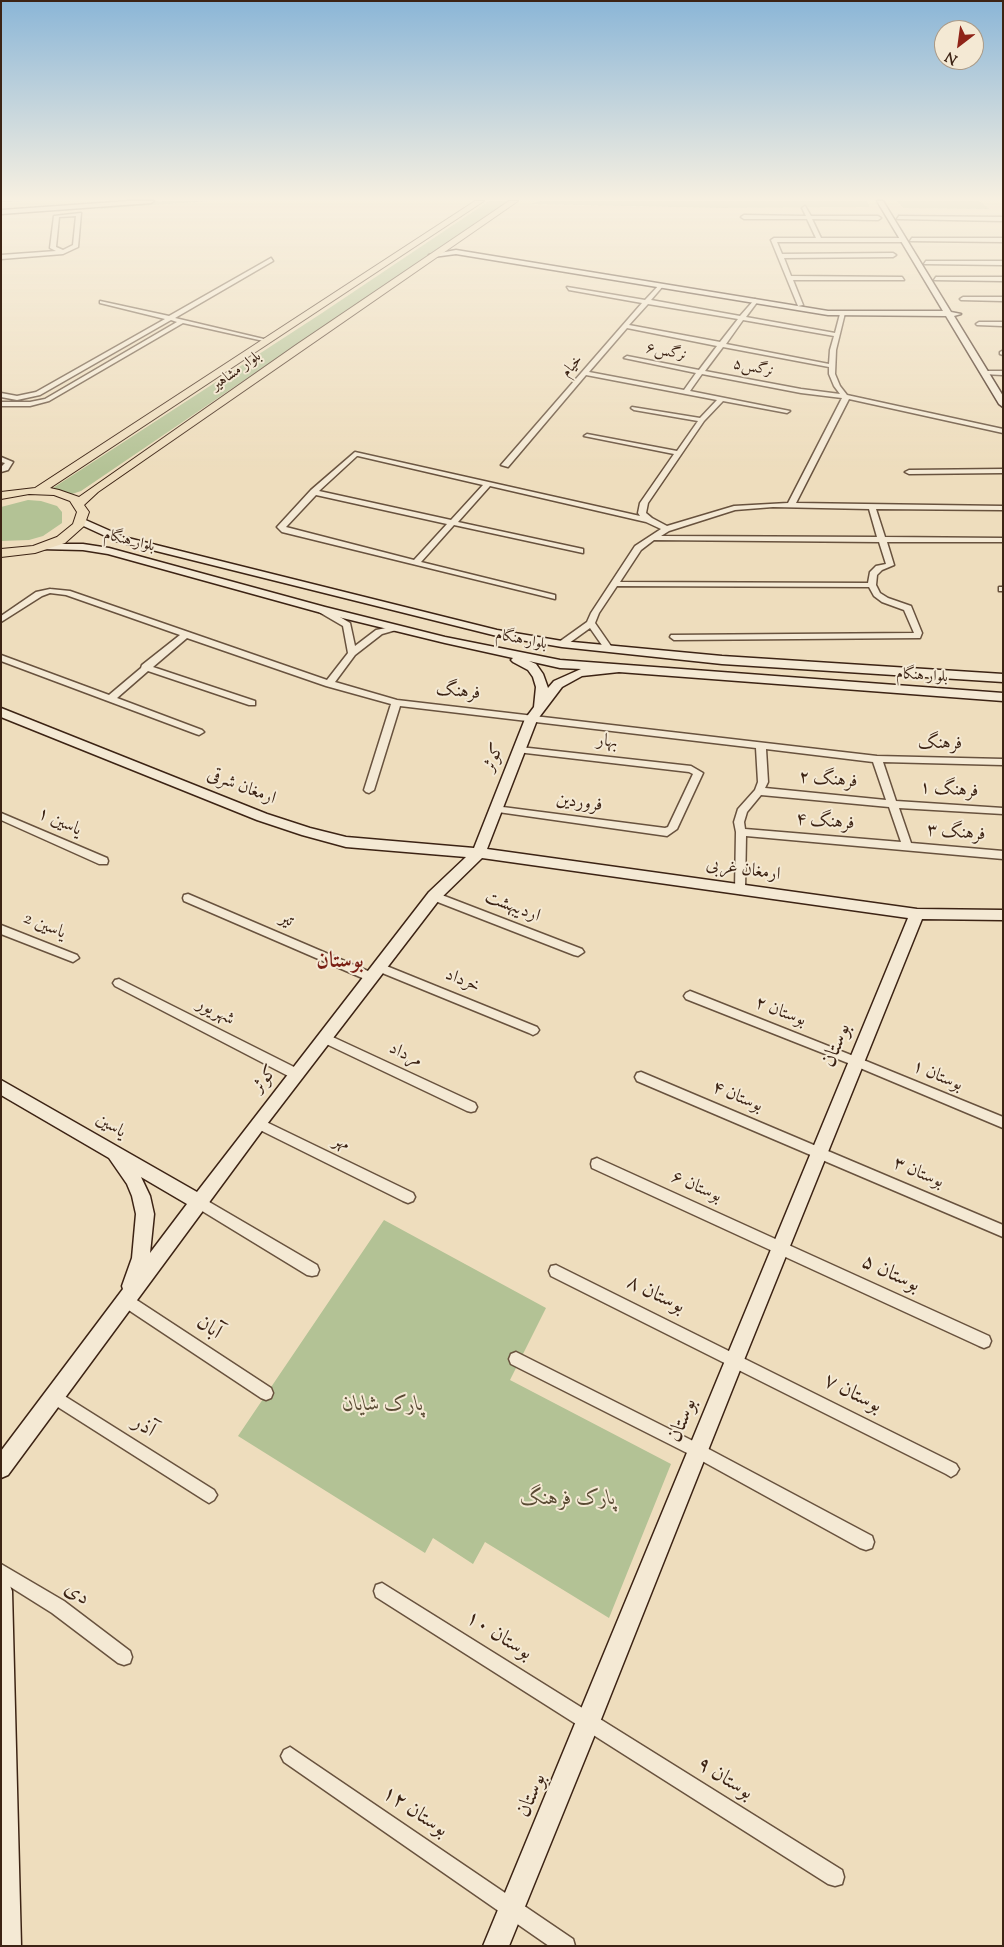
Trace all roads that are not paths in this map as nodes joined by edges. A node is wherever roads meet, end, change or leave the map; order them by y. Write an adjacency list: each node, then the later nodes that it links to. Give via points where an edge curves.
1 (216, 292): 18 (street)
2 (341, 292): 25 (main road, بلوار مشاهیر)
3 (380, 292): 41 (main road, بلوار مشاهیر)
4 (592, 292): 12 (street)
5 (654, 292): 12 (street, خیام)
6 (704, 292): 13 (street)
7 (711, 292): 15 (street)
8 (794, 292): 15 (street)
9 (939, 292): 17 (street)
10 (962, 299): 11 (street)
11 (1003, 300)
12 (646, 301): 19 (street); 23 (street, خیام)
13 (754, 301): 15 (street); 19 (street)
14 (102, 302): 18 (street)
15 (800, 306): 16 (street)
16 (843, 312): 17 (street); 24 (street)
17 (951, 313): 31 (street); 32 (street)
18 (171, 318): 20 (street); 34 (street, via 38,394 17,398)
19 (742, 318): 24 (street); 26 (street)
20 (182, 321): 25 (street); 37 (street, via 47,400 30,404)
21 (979, 324): 22 (street)
22 (1003, 324)
23 (625, 326): 26 (street); 30 (street, خیام)
24 (838, 335): 28 (street)
25 (266, 341): 43 (main road, بلوار مشاهیر)
26 (722, 344): 28 (street); 29 (street)
27 (627, 358): 29 (street, نرگس۶)
28 (832, 366): 35 (street, via 837,386)
29 (701, 372): 33 (street); 35 (street, نرگس۵)
30 (585, 373): 33 (street); 49 (street, خیام)
31 (985, 376): 32 (street); 38 (street)
32 (1000, 377)
33 (686, 391): 36 (street)
34 (1, 394)
35 (846, 397): 45 (street, نرگس۵); 58 (street)
36 (722, 398): 40 (street); 42 (street)
37 (1, 404)
38 (1003, 404)
39 (634, 408): 42 (street)
40 (787, 411)
41 (199, 417): 43 (main road); 43 (main road, بلوار مشاهیر)
42 (702, 420): 47 (street)
43 (169, 421): 44 (main road); 44 (main road, بلوار مشاهیر); 57 (main road, بلوار مشاهیر)
44 (139, 424): 54 (main road, بلوار مشاهیر)
45 (1003, 431)
46 (587, 436): 47 (street)
47 (679, 453): 61 (street, via 644,503 642,513)
48 (1, 459): 50 (street, via 9,462)
49 (506, 465)
50 (1, 470)
51 (1003, 471): 52 (street)
52 (909, 472)
53 (488, 484): 55 (street, via 355,454); 61 (street); 63 (street)
54 (38, 490): 56 (main road); 57 (main road, via 62,494)
55 (314, 492): 63 (street); 71 (street, via 280,527 282,529)
56 (1, 496)
57 (79, 503): 62 (main road, via 83,512)
58 (791, 505): 59 (street); 64 (street, via 734,508)
59 (872, 507): 60 (street); 66 (street)
60 (1003, 508)
61 (649, 520): 64 (street)
62 (81, 521): 68 (main road, via 68,536); 72 (street, بلوار هنگام, via 120,539)
63 (452, 523): 69 (street); 71 (street)
64 (666, 529): 65 (street)
65 (652, 538): 66 (street); 74 (street, via 638,548)
66 (882, 539): 67 (street); 75 (street, via 890,565 873,574)
67 (1003, 540)
68 (44, 547): 70 (main road); 73 (street, بلوار هنگام, via 97,548)
69 (580, 551)
70 (3, 554)
71 (416, 563): 76 (street)
72 (218, 564): 73 (street); 83 (street, بلوار هنگام, via 496,633)
73 (204, 577): 77 (street, بلوار هنگام)
74 (614, 584): 75 (street); 79 (street)
75 (872, 585): 82 (street, via 885,600 908,608 917,636)
76 (552, 597)
77 (322, 610): 80 (street, بلوار هنگام); 86 (street, via 347,624)
78 (1, 620): 81 (street, فرهنگ, via 30,599 50,591 67,593)
79 (591, 623): 83 (street); 84 (street)
80 (393, 628): 85 (street, بلوار هنگام); 86 (street, via 378,632)
81 (186, 634): 88 (street); 92 (street, فرهنگ)
82 (674, 637)
83 (562, 644): 84 (street, بلوار هنگام)
84 (609, 649): 89 (street, بلوار هنگام)
85 (488, 650): 90 (street, بلوار هنگام, via 560,664); 98 (street, via 532,667 542,687)
86 (352, 654): 92 (street)
87 (1, 658): 94 (street)
88 (146, 667): 94 (street); 96 (street)
89 (863, 669): 91 (street, بلوار هنگام); 93 (street)
90 (618, 670): 93 (street, بلوار هنگام); 98 (street, کوثر, via 572,676 558,684)
91 (1003, 678)
92 (329, 684): 97 (street, فرهنگ)
93 (866, 688): 95 (street, بلوار هنگام)
94 (111, 698): 101 (street)
95 (1003, 698)
96 (252, 703)
97 (396, 703): 100 (street, فرهنگ); 106 (street)
98 (539, 708): 100 (street, کوثر)
99 (1, 712): 115 (street, ارمغان شرقی, via 262,817 308,832 346,842)
100 (531, 719): 102 (street, فرهنگ); 103 (street, کوثر)
101 (200, 732)
102 (761, 746): 104 (street, فرهنگ); 107 (street, via 763,782)
103 (520, 750): 109 (street, کوثر); 112 (street, بهار, via 691,769 698,773 672,829)
104 (877, 759): 105 (street, فرهنگ); 108 (street)
105 (1003, 762)
106 (369, 790)
107 (759, 791): 108 (street, فرهنگ ۲); 113 (street, via 742,811)
108 (894, 804): 110 (street, فرهنگ ۱); 114 (street)
109 (495, 809): 112 (street, فروردین); 115 (street, کوثر)
110 (1003, 811)
111 (1, 816): 117 (street, یاسین ۱)
112 (659, 831)
113 (741, 832): 114 (street, فرهنگ ۴); 118 (street)
114 (907, 846): 116 (street, فرهنگ ۳)
115 (479, 853): 118 (street, ارمغان غربی); 119 (street, کوثر)
116 (1003, 855)
117 (102, 861)
118 (740, 890): 121 (street, ارمغان غربی)
119 (434, 896): 124 (street, اردیبهشت); 126 (street, کوثر)
120 (188, 898): 126 (street, تیر)
121 (917, 914): 122 (street, ارمغان غربی); 131 (street, بوستان)
122 (1003, 915)
123 (1, 929): 125 (street, یاسین 2)
124 (578, 952)
125 (73, 958)
126 (375, 972): 129 (street, خرداد); 130 (street, کوثر)
127 (119, 983): 132 (street, شهریور)
128 (690, 996): 131 (street, بوستان ۲)
129 (533, 1030)
130 (324, 1038): 132 (street, کوثر); 135 (street, مرداد)
131 (857, 1062): 137 (street, بوستان ۱); 138 (street, بوستان)
132 (296, 1074): 136 (street, کوثر)
133 (641, 1077): 138 (street, بوستان ۴)
134 (1, 1087): 139 (street, یاسین)
135 (471, 1107)
136 (258, 1123): 141 (street, مهر); 142 (street, کوثر)
137 (1003, 1123)
138 (819, 1151): 143 (street, بوستان ۳); 144 (street, بوستان)
139 (114, 1153): 142 (street, یاسین); 147 (street, via 133,1179 145,1214 141,1258)
140 (598, 1164): 144 (street, بوستان ۶)
141 (408, 1197)
142 (199, 1202): 145 (street); 147 (street, کوثر)
143 (1003, 1231)
144 (780, 1247): 148 (street, بوستان ۵); 150 (street, بوستان)
145 (312, 1270)
146 (556, 1271): 150 (street, بوستان ۸)
147 (126, 1300): 151 (street, آبان); 152 (street, کوثر)
148 (984, 1341)
149 (516, 1359): 153 (street)
150 (734, 1360): 153 (street, بوستان); 155 (street, بوستان ۷)
151 (266, 1394)
152 (55, 1396): 154 (street, کوثر); 156 (street, آذر)
153 (698, 1451): 157 (street); 162 (street, بوستان)
154 (1, 1468)
155 (950, 1469)
156 (209, 1495)
157 (866, 1542)
158 (1, 1572): 161 (street, دی, via 58,1607)
159 (382, 1590): 162 (street, بوستان ۱۰)
160 (1, 1591): 166 (street)
161 (124, 1657)
162 (590, 1722): 164 (street, بوستان ۹); 165 (street, بوستان)
163 (290, 1756): 165 (street, بوستان ۱۲)
164 (835, 1877)
165 (512, 1908): 167 (street, بوستان); 168 (street, بوستان ۱۲)
166 (8, 1946)
167 (496, 1946)
168 (566, 1946)

